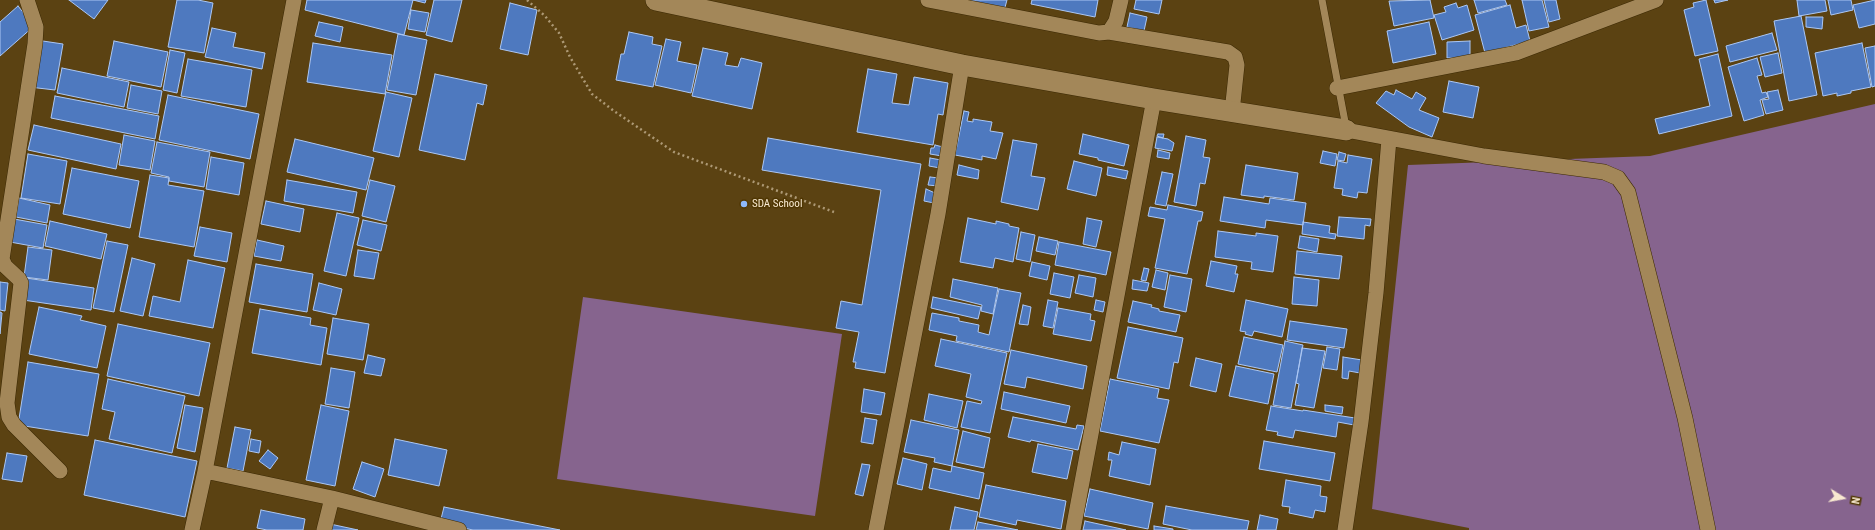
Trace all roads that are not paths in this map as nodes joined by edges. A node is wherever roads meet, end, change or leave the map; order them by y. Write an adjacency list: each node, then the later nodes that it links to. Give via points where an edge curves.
1 (27, 0): 15 (street, via 36,27 35,44 2,259 21,283 7,403 14,425)
2 (294, 0): 16 (street)
3 (656, 0): 9 (street)
4 (928, 0): 8 (street, via 1099,33)
5 (1121, 0): 8 (street, via 1116,21)
6 (1322, 0): 10 (lane)
7 (1656, 0): 10 (street, via 1516,53)
8 (1109, 32): 12 (street, via 1228,52 1236,57)
9 (962, 65): 11 (street); 21 (street, via 938,214)
10 (1337, 88): 13 (lane)
11 (1154, 99): 12 (street); 22 (street)
12 (1232, 112): 13 (street)
13 (1346, 130): 14 (street)
14 (1389, 139): 23 (street, via 1373,324); 24 (street, via 1484,156 1604,172 1618,178 1628,192 1685,418)
15 (60, 471)
16 (206, 471): 17 (street); 18 (street)
17 (332, 498): 19 (street); 20 (street)
18 (192, 530)
19 (324, 530)
20 (460, 530)
21 (876, 530)
22 (1073, 530)
23 (1345, 530)
24 (1708, 530)

